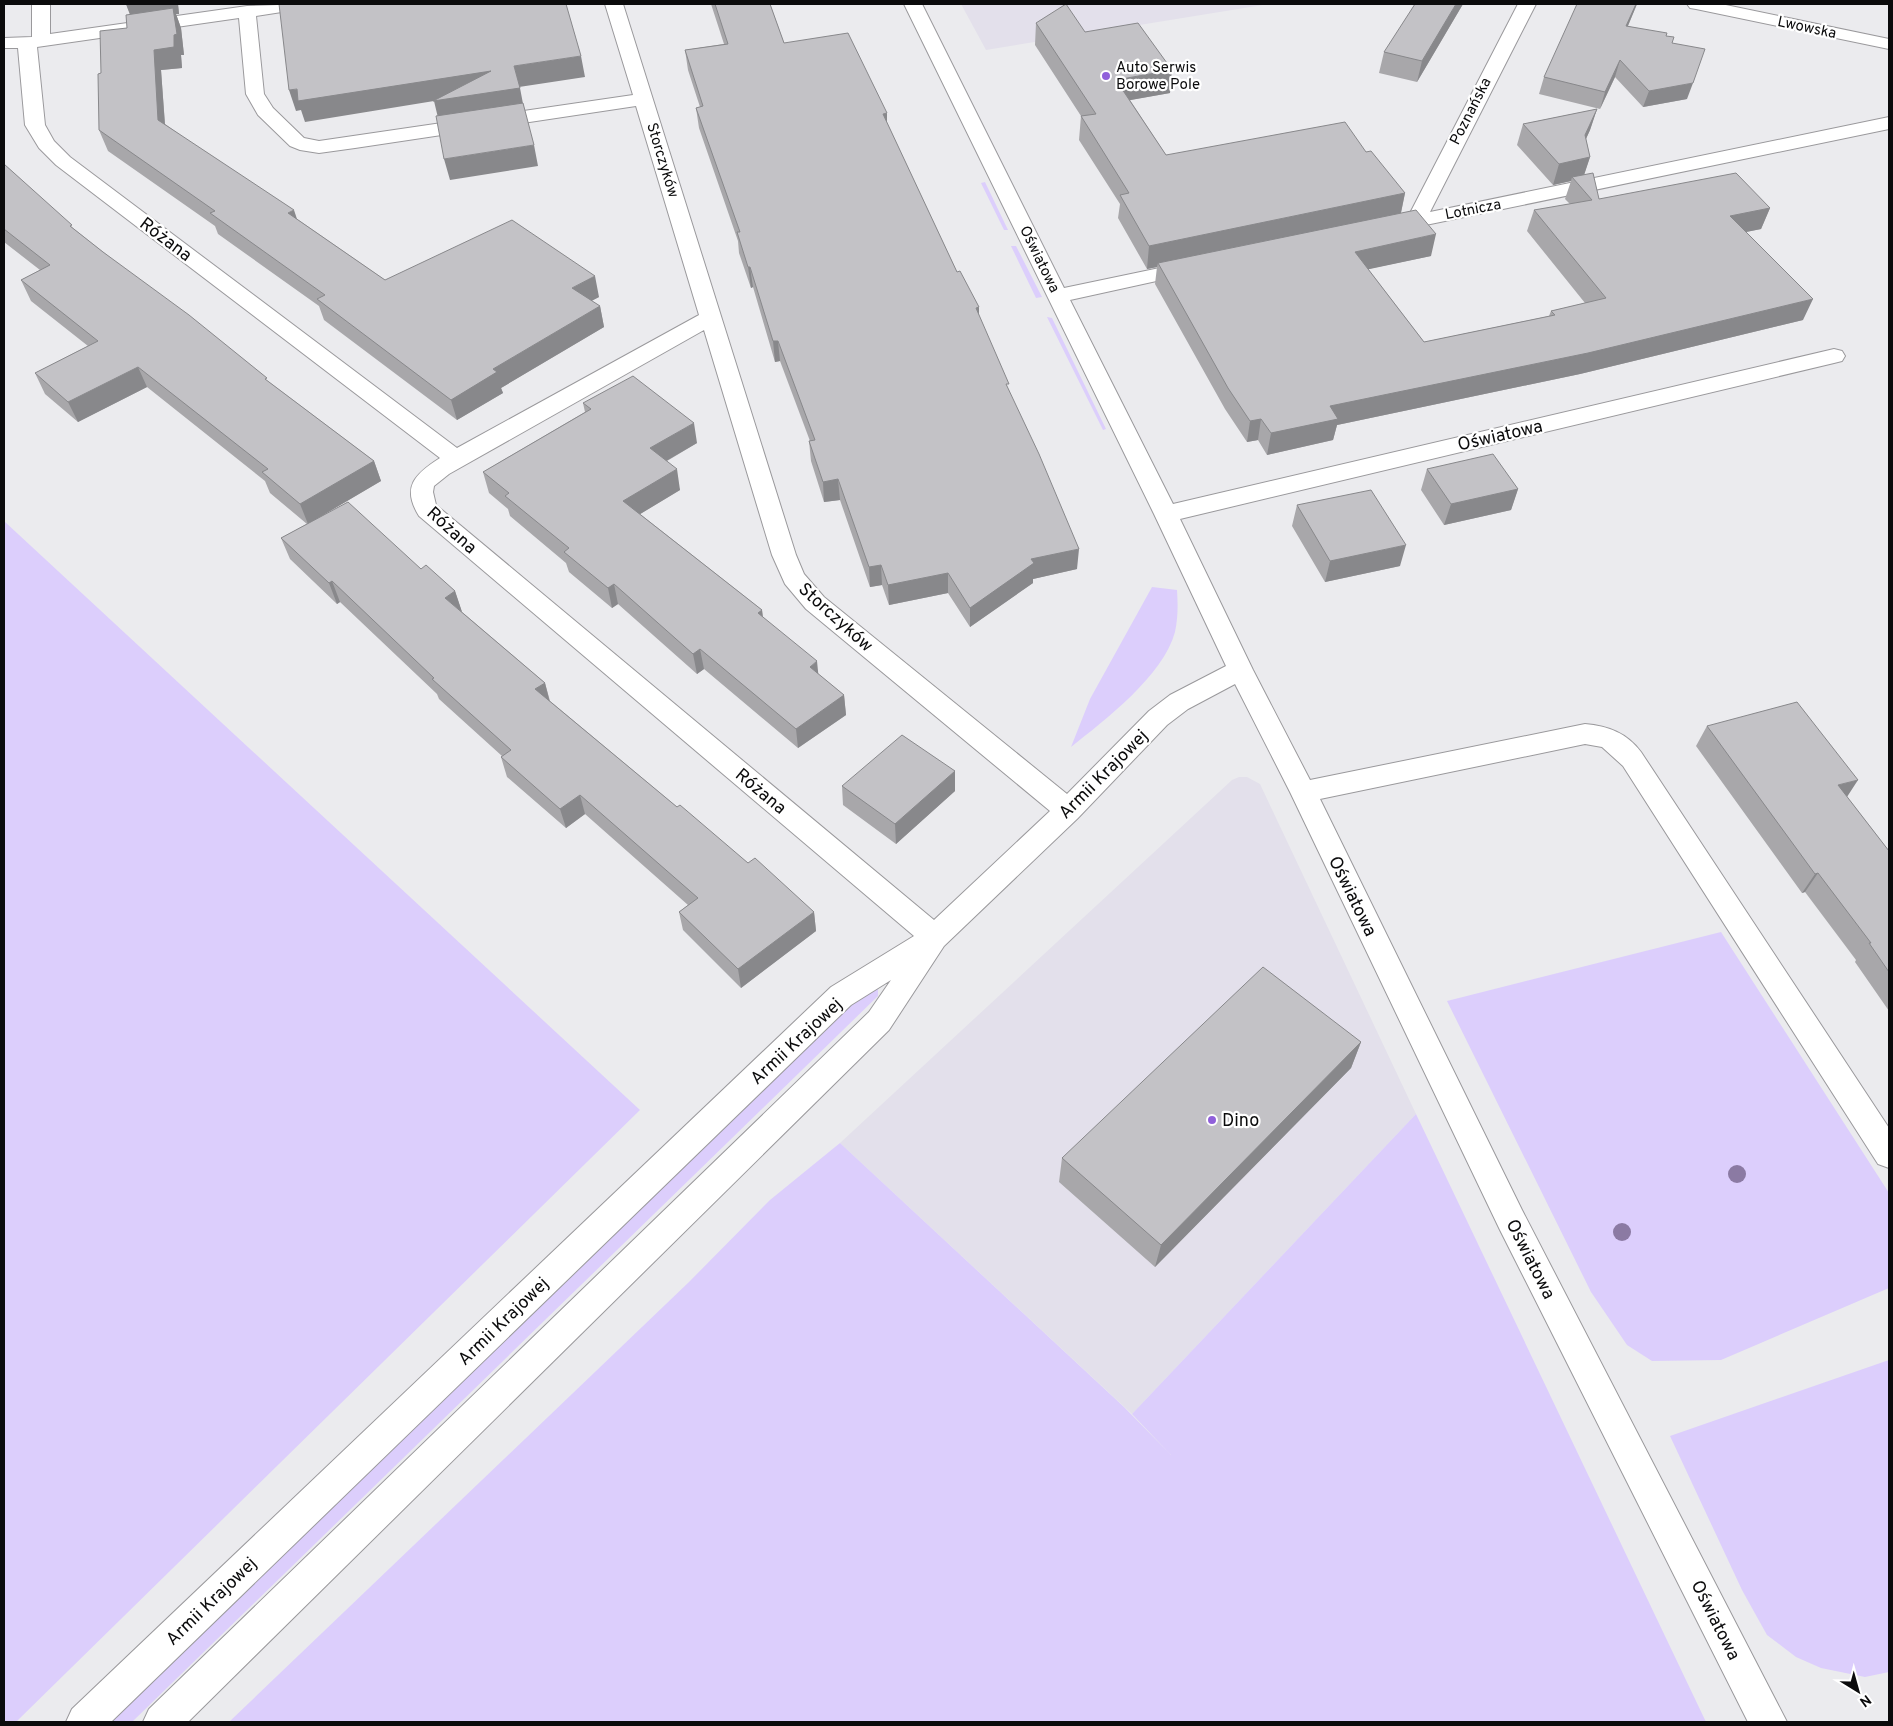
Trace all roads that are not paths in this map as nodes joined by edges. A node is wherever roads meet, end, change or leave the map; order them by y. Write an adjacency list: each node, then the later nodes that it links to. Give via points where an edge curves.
1 (42, 4): 8 (street, Różana)
2 (301, 4): 7 (street)
3 (614, 4): 11 (street, Storczyków)
4 (913, 4): 16 (street, Oświatowa)
5 (1527, 4): 13 (street, Poznańska)
6 (1696, 4): 10 (street, Lwowska)
7 (247, 11): 8 (street); 11 (street, via 255,94 265,111 297,142 306,146 355,142)
8 (34, 42): 9 (street); 19 (street, Różana, via 35,125 51,150)
9 (4, 43)
10 (1889, 44)
11 (644, 99): 17 (street, Storczyków)
12 (1889, 123): 13 (street, Lotnicza)
13 (1416, 220): 14 (street, Lotnicza)
14 (1368, 231)
15 (1213, 263): 16 (street)
16 (1058, 296): 20 (street, Oświatowa)
17 (710, 318): 19 (street); 23 (street, Storczyków, via 794,578 815,603)
18 (1834, 356): 20 (street, Oświatowa)
19 (456, 459): 24 (street, Różana, via 424,482 420,492 427,510)
20 (1166, 514): 21 (street, Oświatowa)
21 (1240, 670): 22 (street, Oświatowa); 23 (street, Armii Krajowej, via 1179,702 1158,718)
22 (1302, 792): 25 (street, via 1585,734 1599,734 1613,740 1632,759); 28 (street, Oświatowa, via 1511,1220)
23 (1068, 810): 24 (street, Armii Krajowej)
24 (936, 937): 26 (street, Armii Krajowej, via 841,996); 27 (street, Armii Krajowej, via 879,1021)
25 (1889, 1154)
26 (85, 1722)
27 (162, 1722)
28 (1768, 1722)

